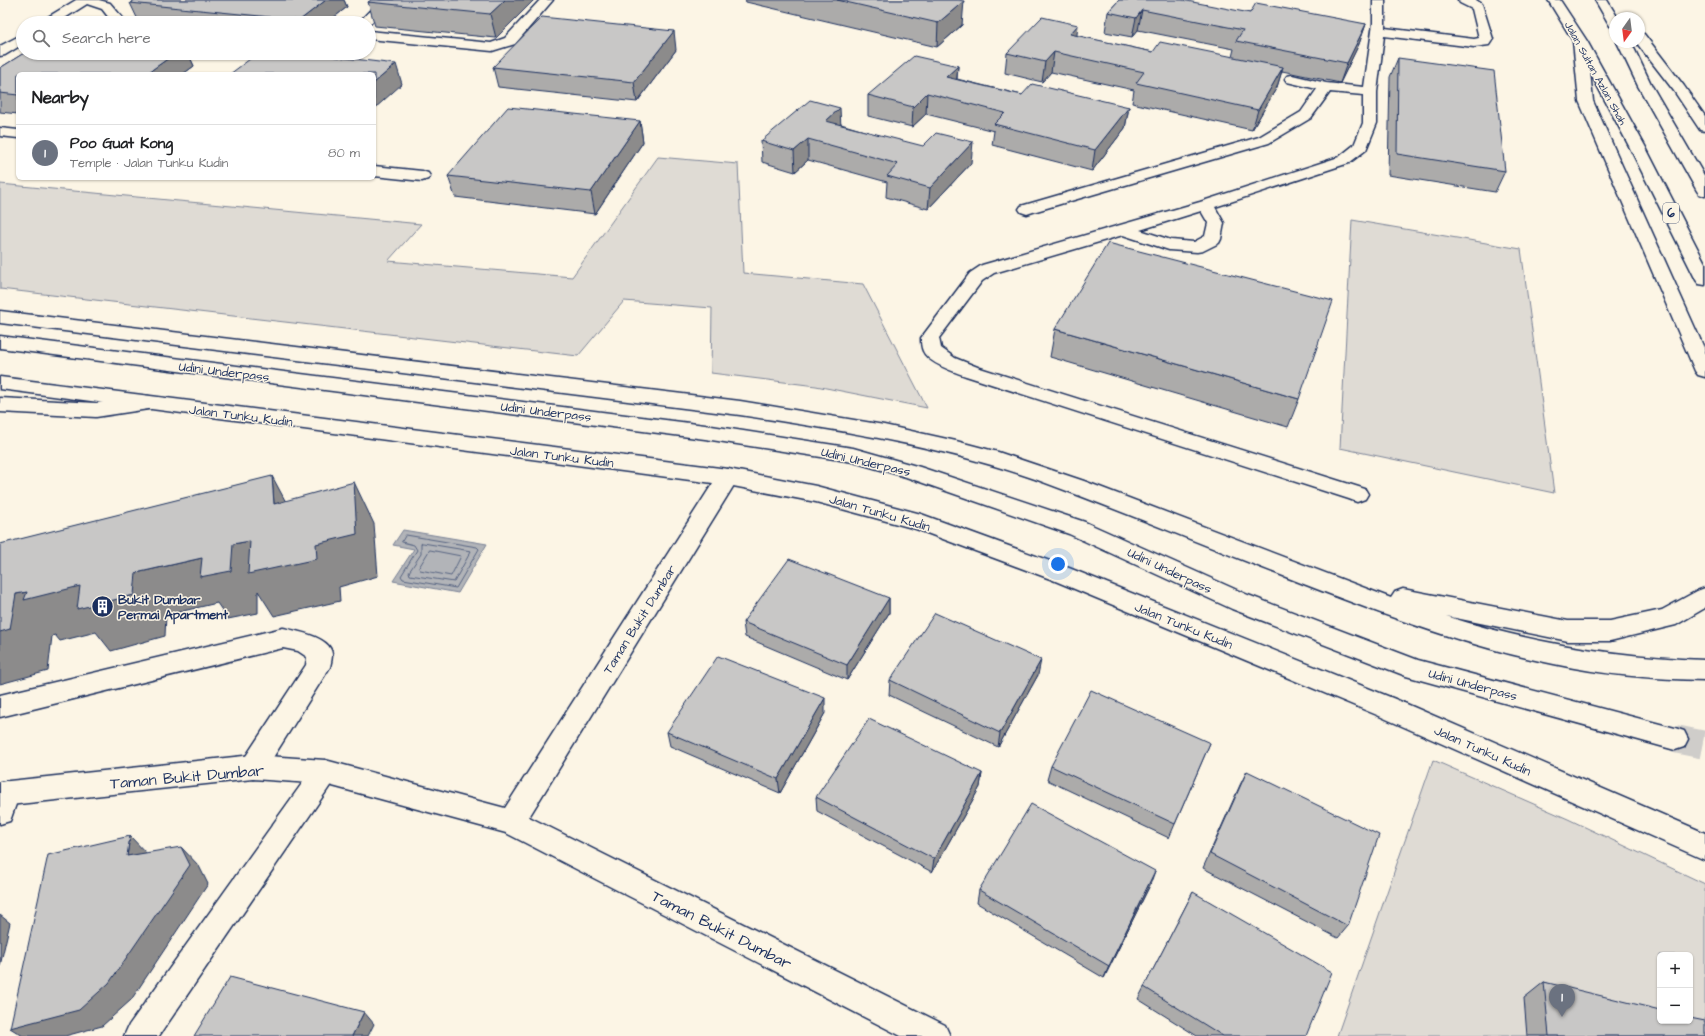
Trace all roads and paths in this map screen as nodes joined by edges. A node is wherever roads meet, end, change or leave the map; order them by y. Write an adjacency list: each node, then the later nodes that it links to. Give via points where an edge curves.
1 (86, 0): 9 (main road); 10 (main road, via 106,6)
2 (387, 0): 11 (main road)
3 (547, 0): 13 (main road, via 510,41 492,47)
4 (1379, 0): 12 (main road)
5 (1464, 0): 12 (main road, via 1478,7 1486,39 1484,42)
6 (1554, 0): 14 (main road, Jalan Sultan Azlan Shah / 6)
7 (1601, 0): 8 (main road)
8 (1610, 12)
9 (60, 16)
10 (114, 16)
11 (371, 16)
12 (1378, 32): 21 (main road)
13 (376, 36)
14 (1580, 41): 31 (main road, Jalan Sultan Azlan Shah / 6); 34 (main road, via 1586,101)
15 (16, 42): 18 (main road)
16 (1645, 45): 22 (main road)
17 (1627, 48): 27 (main road, via 1645,86)
18 (0, 52)
19 (1292, 80): 20 (main road)
20 (1326, 87): 21 (main road); 29 (main road, via 1306,115 1264,140)
21 (1370, 92): 28 (main road, via 1370,123 1361,147 1344,160)
22 (1705, 127)
23 (0, 132): 24 (main road)
24 (16, 134)
25 (376, 171): 26 (main road)
26 (422, 176)
27 (1705, 191)
28 (1206, 205): 30 (main road); 30 (main road, via 1216,223 1213,239 1197,247 1169,245)
29 (1028, 209)
30 (1122, 229): 39 (main road, via 988,269 976,277 930,338 932,350 948,362 973,372)
31 (1705, 280)
32 (0, 317): 40 (main road, via 740,408 910,437 1027,468)
33 (5, 344): 44 (main road, Udini Underpass, via 705,432 853,455 913,472 1077,528 1240,602 1415,669)
34 (1705, 371)
35 (0, 383): 36 (main road, Jalan Tunku Kudin)
36 (148, 403): 37 (main road, via 96,410); 38 (main road, Jalan Tunku Kudin)
37 (0, 405)
38 (728, 477): 48 (main road, Taman Bukit Dumbar); 49 (main road, Jalan Tunku Kudin, via 816,494 920,522 1061,574 1386,707)
39 (1357, 494)
40 (1319, 581): 41 (main road, via 1568,631 1610,631 1668,618); 42 (main road, via 1419,617 1521,646 1578,659 1645,668)
41 (1705, 597)
42 (1705, 670)
43 (0, 706): 45 (main road, via 284,638 305,642 320,653 318,667)
44 (1675, 739)
45 (253, 767): 46 (main road, Taman Bukit Dumbar); 47 (main road, Taman Bukit Dumbar)
46 (325, 772): 48 (main road, Taman Bukit Dumbar); 50 (main road)
47 (2, 800)
48 (511, 822): 51 (main road, Taman Bukit Dumbar)
49 (1705, 847)
50 (140, 1036)
51 (934, 1036)

